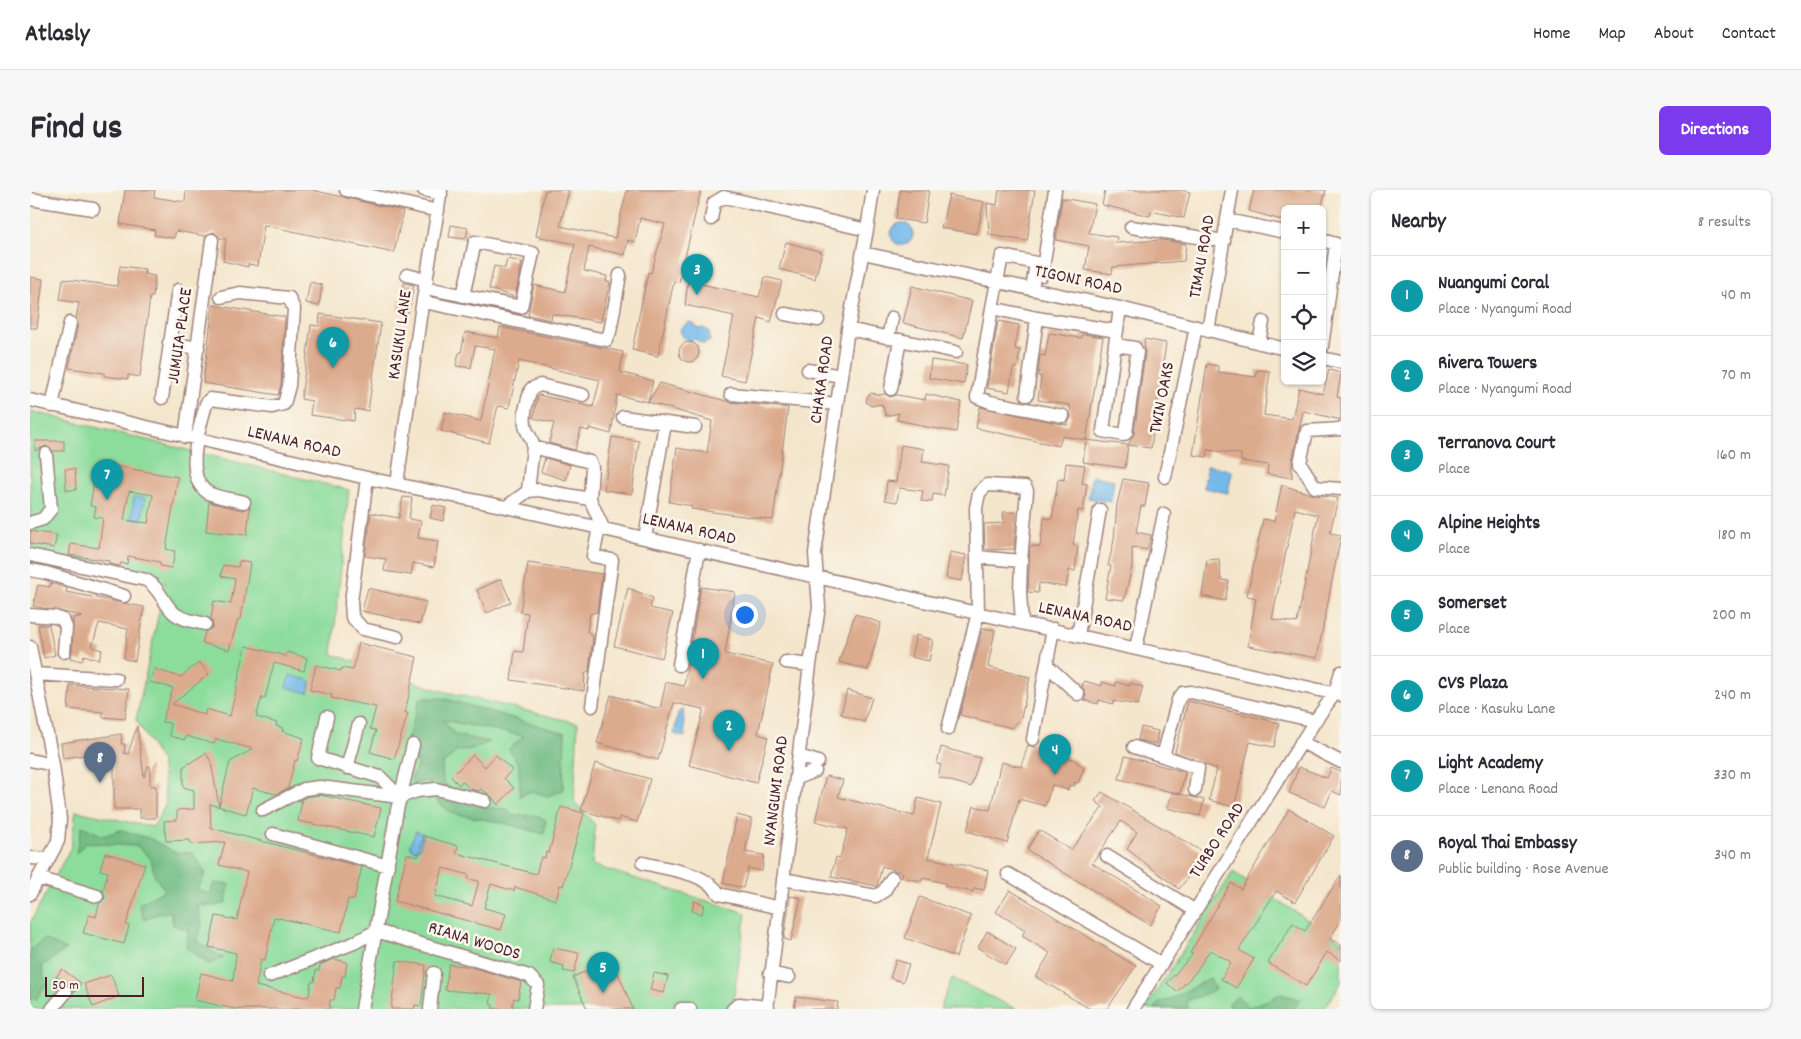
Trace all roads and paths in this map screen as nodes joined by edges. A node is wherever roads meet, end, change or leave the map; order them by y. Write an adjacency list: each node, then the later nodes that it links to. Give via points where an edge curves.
1 (346, 190): 9 (street)
2 (424, 190): 6 (street)
3 (873, 190): 13 (street, CHAKA ROAD)
4 (1056, 190): 24 (street)
5 (1232, 190): 11 (street, TIMAU ROAD)
6 (441, 192): 9 (street, KASUKU LANE)
7 (30, 199): 8 (street)
8 (93, 209)
9 (438, 211): 22 (street, KASUKU LANE)
10 (712, 220): 13 (street, via 714,203 724,197)
11 (1227, 220): 14 (street); 16 (street, TIMAU ROAD)
12 (1131, 227): 16 (street)
13 (868, 230): 18 (street, CHAKA ROAD)
14 (1281, 231)
15 (212, 240): 45 (street, JUMUIA PLACE)
16 (1224, 241): 39 (street, TIMAU ROAD)
17 (1326, 241): 41 (street, via 1336,244)
18 (863, 253): 21 (street, TIGONI ROAD); 37 (street, CHAKA ROAD)
19 (620, 275): 27 (street, via 606,340)
20 (407, 276): 22 (street)
21 (998, 282): 24 (street, TIGONI ROAD); 24 (street, via 1002,256 1036,263); 28 (street)
22 (427, 284): 25 (street); 27 (street, KASUKU LANE)
23 (178, 290): 42 (street)
24 (1036, 290): 29 (street, TIGONI ROAD)
25 (463, 296): 25 (street, via 475,242 533,253 521,307)
26 (221, 298): 66 (street, via 240,293 289,298 294,309 294,330 289,386 284,404 272,407 210,399)
27 (424, 302): 71 (street, KASUKU LANE)
28 (992, 308): 32 (street); 60 (street, via 977,397)
29 (1120, 308): 36 (street, TIGONI ROAD); 38 (street)
30 (785, 314): 33 (street)
31 (892, 318): 40 (street)
32 (1037, 318): 38 (street); 54 (street)
33 (818, 320)
34 (1263, 322): 43 (street)
35 (70, 323): 59 (street)
36 (1196, 327): 39 (street, TIGONI ROAD); 69 (street, TWIN OAKS)
37 (848, 329): 40 (street); 51 (street, CHAKA ROAD)
38 (1117, 331): 44 (street)
39 (1208, 331): 43 (street, TIGONI ROAD)
40 (894, 339): 47 (street); 52 (street)
41 (1323, 340)
42 (169, 343): 45 (street); 56 (street)
43 (1259, 343): 46 (street, TIGONI ROAD)
44 (1115, 345): 44 (street, via 1104,431 1123,436 1137,352 1135,348)
45 (198, 348): 65 (street, JUMUIA PLACE)
46 (1281, 348)
47 (956, 352)
48 (1326, 359): 49 (street)
49 (1341, 362)
50 (808, 370): 51 (street)
51 (841, 376): 58 (street, CHAKA ROAD)
52 (891, 389)
53 (731, 394): 58 (street)
54 (1027, 395)
55 (583, 396): 67 (street, via 540,385 530,389 525,412 526,429)
56 (162, 398)
57 (30, 400): 59 (street, LENANA ROAD)
58 (837, 404): 87 (street, CHAKA ROAD, via 815,553)
59 (52, 406): 65 (street, LENANA ROAD)
60 (1063, 416)
61 (623, 417): 62 (street)
62 (665, 423): 63 (street); 81 (street)
63 (695, 427)
64 (1341, 429): 72 (street, via 1307,431 1300,463 1315,487)
65 (185, 436): 66 (street, LENANA ROAD)
66 (198, 439): 70 (street, LENANA ROAD); 75 (street, via 194,469 197,482 207,493)
67 (534, 447): 73 (street); 74 (street, via 590,462)
68 (46, 454): 79 (street, via 51,509 43,519)
69 (1166, 477)
70 (367, 478): 71 (street, LENANA ROAD); 95 (street, via 351,602 352,617 363,629)
71 (397, 484): 76 (street, LENANA ROAD)
72 (1341, 489)
73 (528, 490): 74 (street); 76 (street)
74 (590, 499): 80 (street)
75 (244, 502)
76 (506, 507): 80 (street, LENANA ROAD)
77 (1100, 510): 94 (street)
78 (1164, 514): 97 (street)
79 (30, 522)
80 (601, 528): 81 (street, LENANA ROAD); 108 (street, via 592,556 612,560)
81 (645, 538): 82 (street, LENANA ROAD)
82 (699, 550): 87 (street, LENANA ROAD); 100 (street)
83 (30, 555): 92 (street, via 146,580 154,584 172,612)
84 (977, 556): 85 (street); 85 (street, via 976,508 979,493 987,485 1012,485 1025,487 1028,497); 89 (street)
85 (1021, 561): 91 (street)
86 (30, 570): 88 (street)
87 (815, 577): 89 (street, LENANA ROAD); 101 (street, NYANGUMI ROAD, via 819,607)
88 (124, 596)
89 (978, 613): 91 (street, LENANA ROAD); 112 (street)
90 (30, 615): 98 (street, via 64,620)
91 (1022, 622): 93 (street, LENANA ROAD)
92 (204, 624)
93 (1053, 629): 94 (street, LENANA ROAD); 102 (street)
94 (1078, 635): 97 (street, LENANA ROAD)
95 (397, 637)
96 (30, 647): 104 (street)
97 (1136, 648): 107 (street, LENANA ROAD)
98 (64, 652)
99 (786, 662): 101 (street)
100 (679, 665)
101 (810, 665): 117 (street, NYANGUMI ROAD)
102 (1048, 666): 106 (street); 113 (street)
103 (1341, 672): 107 (street, TURBO ROAD)
104 (35, 674): 105 (street); 121 (street)
105 (116, 679)
106 (1078, 694)
107 (1338, 694): 110 (street, TURBO ROAD)
108 (592, 706)
109 (327, 717): 122 (street, via 318,758)
110 (1315, 721): 114 (street, TURBO ROAD); 118 (street, via 1186,692 1178,700)
111 (359, 724): 122 (street)
112 (948, 729)
113 (1033, 739)
114 (1301, 742): 120 (street); 141 (street, TURBO ROAD)
115 (413, 745): 125 (street)
116 (1134, 747): 118 (street)
117 (799, 756): 123 (street, NYANGUMI ROAD); 123 (street, via 816,766)
118 (1163, 756): 124 (street, via 1198,768)
119 (30, 760): 121 (street)
120 (1341, 762)
121 (53, 765): 131 (street, via 60,819 58,841)
122 (347, 768): 125 (street, via 380,777)
123 (797, 778): 137 (street, NYANGUMI ROAD)
124 (1195, 790)
125 (400, 797): 126 (street, via 436,789); 127 (street, via 320,787 304,789); 133 (street)
126 (485, 801)
127 (263, 810)
128 (273, 834): 133 (street)
129 (1107, 856): 141 (street)
130 (30, 858): 131 (street)
131 (49, 859): 135 (street)
132 (643, 863): 140 (street, via 699,878 720,894)
133 (388, 866): 142 (street)
134 (1008, 874): 143 (street)
135 (38, 878): 138 (street); 139 (street)
136 (892, 878): 137 (street, via 884,891 876,896)
137 (783, 879): 140 (street, NYANGUMI ROAD)
138 (30, 894)
139 (97, 896)
140 (780, 908): 145 (street, NYANGUMI ROAD)
141 (1194, 910): 143 (street, TURBO ROAD)
142 (374, 932): 146 (street); 151 (street); 153 (street, RIANA WOODS, via 529,976 538,985)
143 (1160, 963): 157 (street, TURBO ROAD)
144 (434, 973): 152 (street)
145 (770, 973): 147 (street); 149 (street, NYANGUMI ROAD)
146 (268, 976)
147 (789, 977)
148 (66, 992): 150 (street)
149 (768, 1008): 156 (street, via 738,1004)
150 (52, 1009)
151 (362, 1009)
152 (430, 1009)
153 (534, 1009)
154 (681, 1009): 155 (street)
155 (690, 1009)
156 (733, 1009)
157 (1133, 1009)

